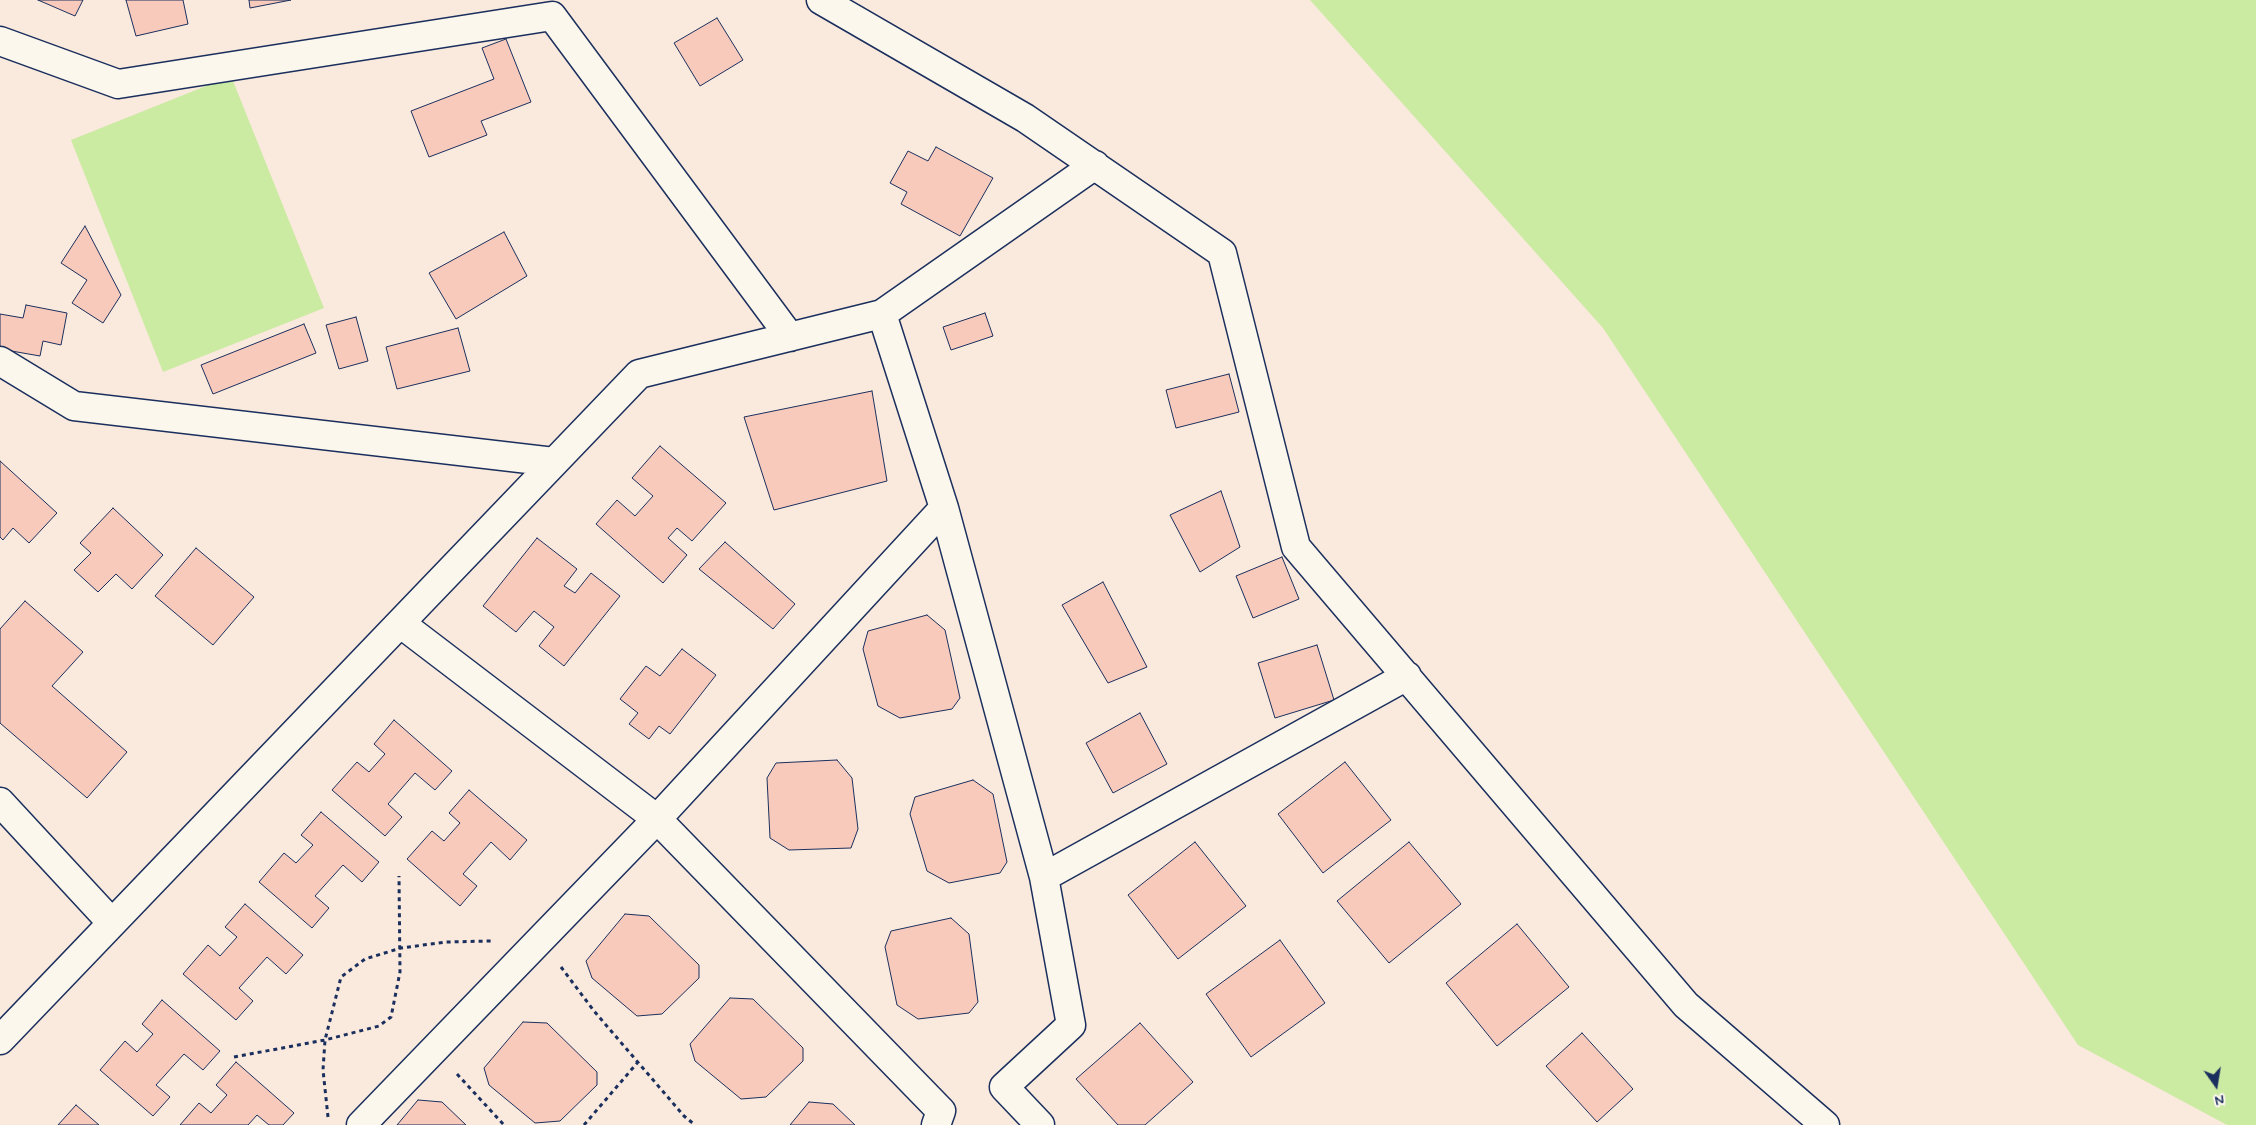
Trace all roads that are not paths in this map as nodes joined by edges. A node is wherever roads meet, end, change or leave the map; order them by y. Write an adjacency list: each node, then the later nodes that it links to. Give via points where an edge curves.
1 (821, 0): 3 (street, via 1025,118)
2 (0, 41): 5 (street, via 118,84 552,16)
3 (1095, 166): 4 (street); 10 (street, via 1222,253 1296,547)
4 (882, 314): 5 (street); 8 (street)
5 (790, 337): 7 (street, via 639,374)
6 (0, 361): 7 (street, via 74,406)
7 (554, 462): 9 (street)
8 (944, 508): 12 (street); 13 (street)
9 (400, 624): 12 (street); 14 (street)
10 (1407, 676): 13 (street); 19 (street, via 1686,1006)
11 (0, 802): 14 (street)
12 (657, 819): 16 (street); 17 (street, via 940,1111)
13 (1044, 877): 18 (street, via 1071,1025 1004,1087)
14 (112, 923): 15 (street)
15 (0, 1040)
16 (361, 1125)
17 (936, 1125)
18 (1040, 1125)
19 (1825, 1125)

